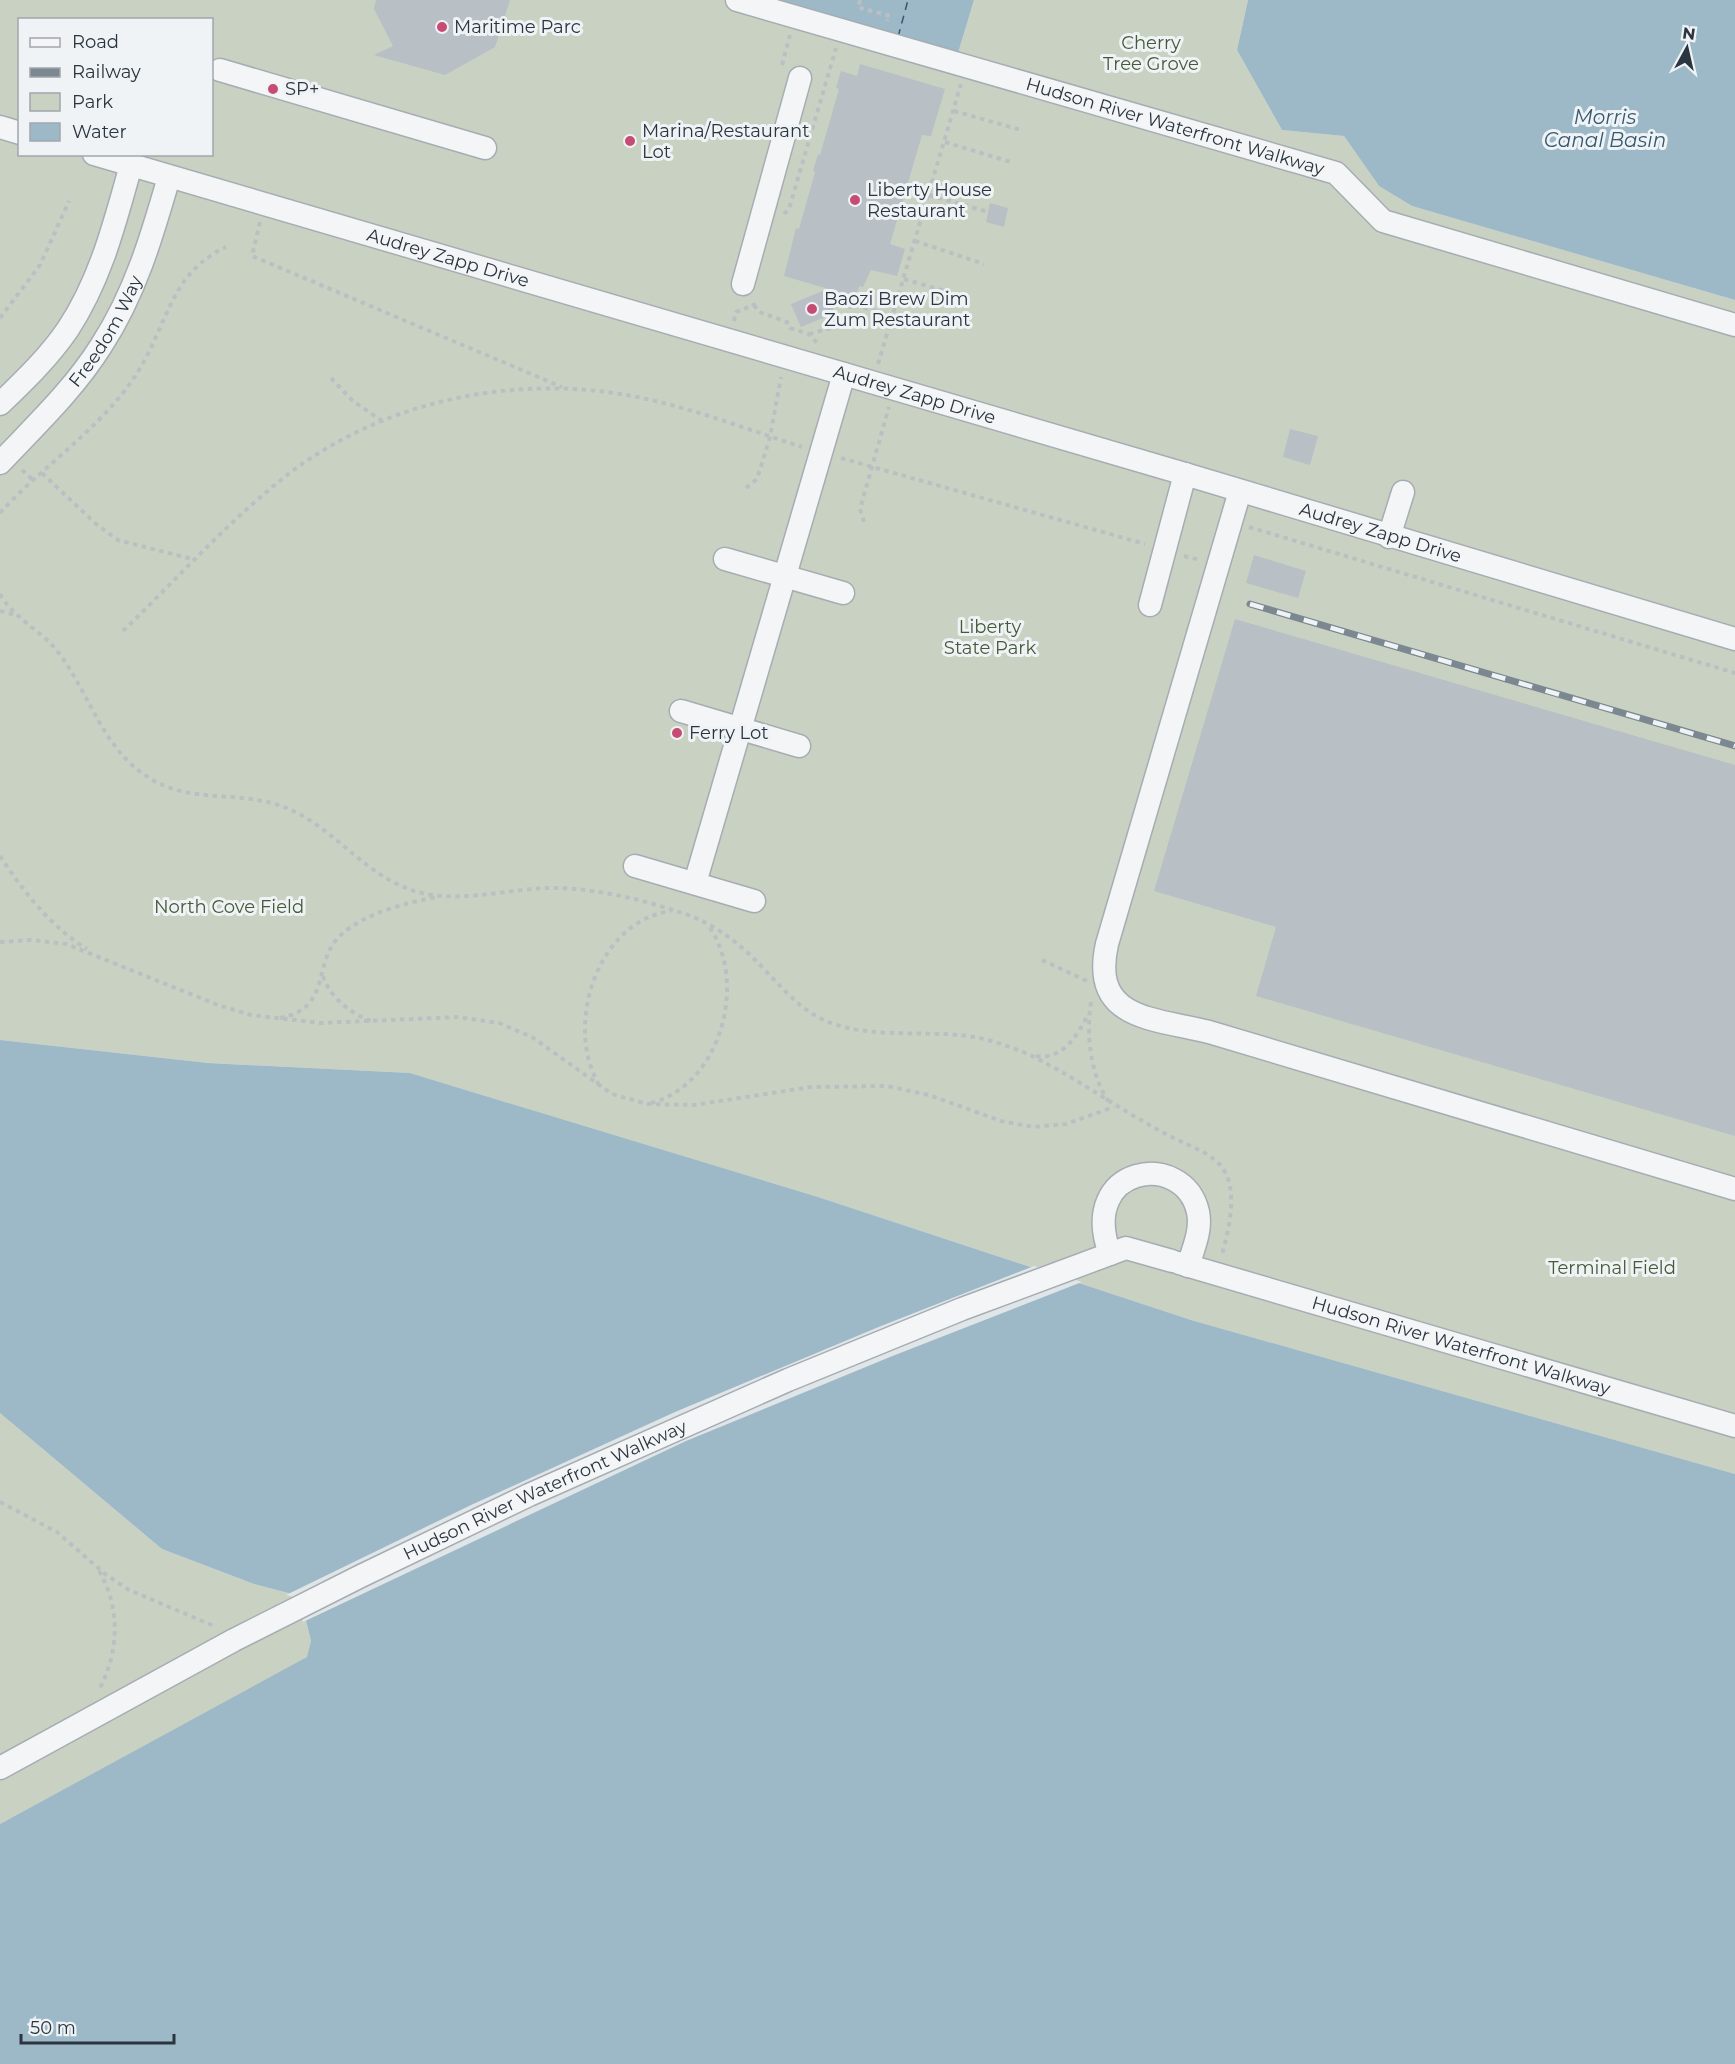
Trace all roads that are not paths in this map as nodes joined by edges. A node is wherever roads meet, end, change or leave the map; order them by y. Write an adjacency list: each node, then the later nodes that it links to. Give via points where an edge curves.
1 (736, 0): 11 (street, Hudson River Waterfront Walkway, via 1336,173 1383,221)
2 (220, 70): 6 (street)
3 (790, 75): 10 (street)
4 (0, 127): 5 (street)
5 (18, 132)
6 (485, 148)
7 (100, 156): 8 (street, Audrey Zapp Drive)
8 (131, 165): 9 (street, Audrey Zapp Drive); 13 (street, Freedom Way, via 107,247 78,313 39,365)
9 (169, 177): 12 (street, Audrey Zapp Drive); 14 (street, Freedom Way, via 145,256 112,329 75,381)
10 (743, 284)
11 (1735, 325)
12 (844, 374): 15 (street, Audrey Zapp Drive, via 878,375); 20 (street)
13 (0, 404)
14 (0, 463)
15 (1185, 474): 16 (street, Audrey Zapp Drive); 22 (street)
16 (1240, 491): 18 (street, Audrey Zapp Drive); 30 (street, via 1102,963 1109,994 1117,1003 1139,1014)
17 (1403, 492): 18 (street)
18 (1389, 537): 23 (street, Audrey Zapp Drive)
19 (725, 559): 20 (street)
20 (785, 576): 21 (street); 25 (street)
21 (843, 593)
22 (1150, 606)
23 (1735, 639)
24 (681, 711): 25 (street)
25 (740, 728): 26 (street); 28 (street)
26 (799, 746)
27 (635, 866): 28 (street)
28 (695, 883): 29 (street)
29 (754, 901)
30 (1735, 1189)
31 (1102, 1257): 32 (street, Hudson River Waterfront Walkway, via 1126,1248); 32 (street, via 1108,1199 1136,1176 1157,1174 1176,1180 1194,1201 1199,1224); 34 (street, Hudson River Waterfront Walkway, via 798,1376 626,1451 244,1635)
32 (1180, 1264): 33 (street, Hudson River Waterfront Walkway)
33 (1735, 1426)
34 (0, 1768)

